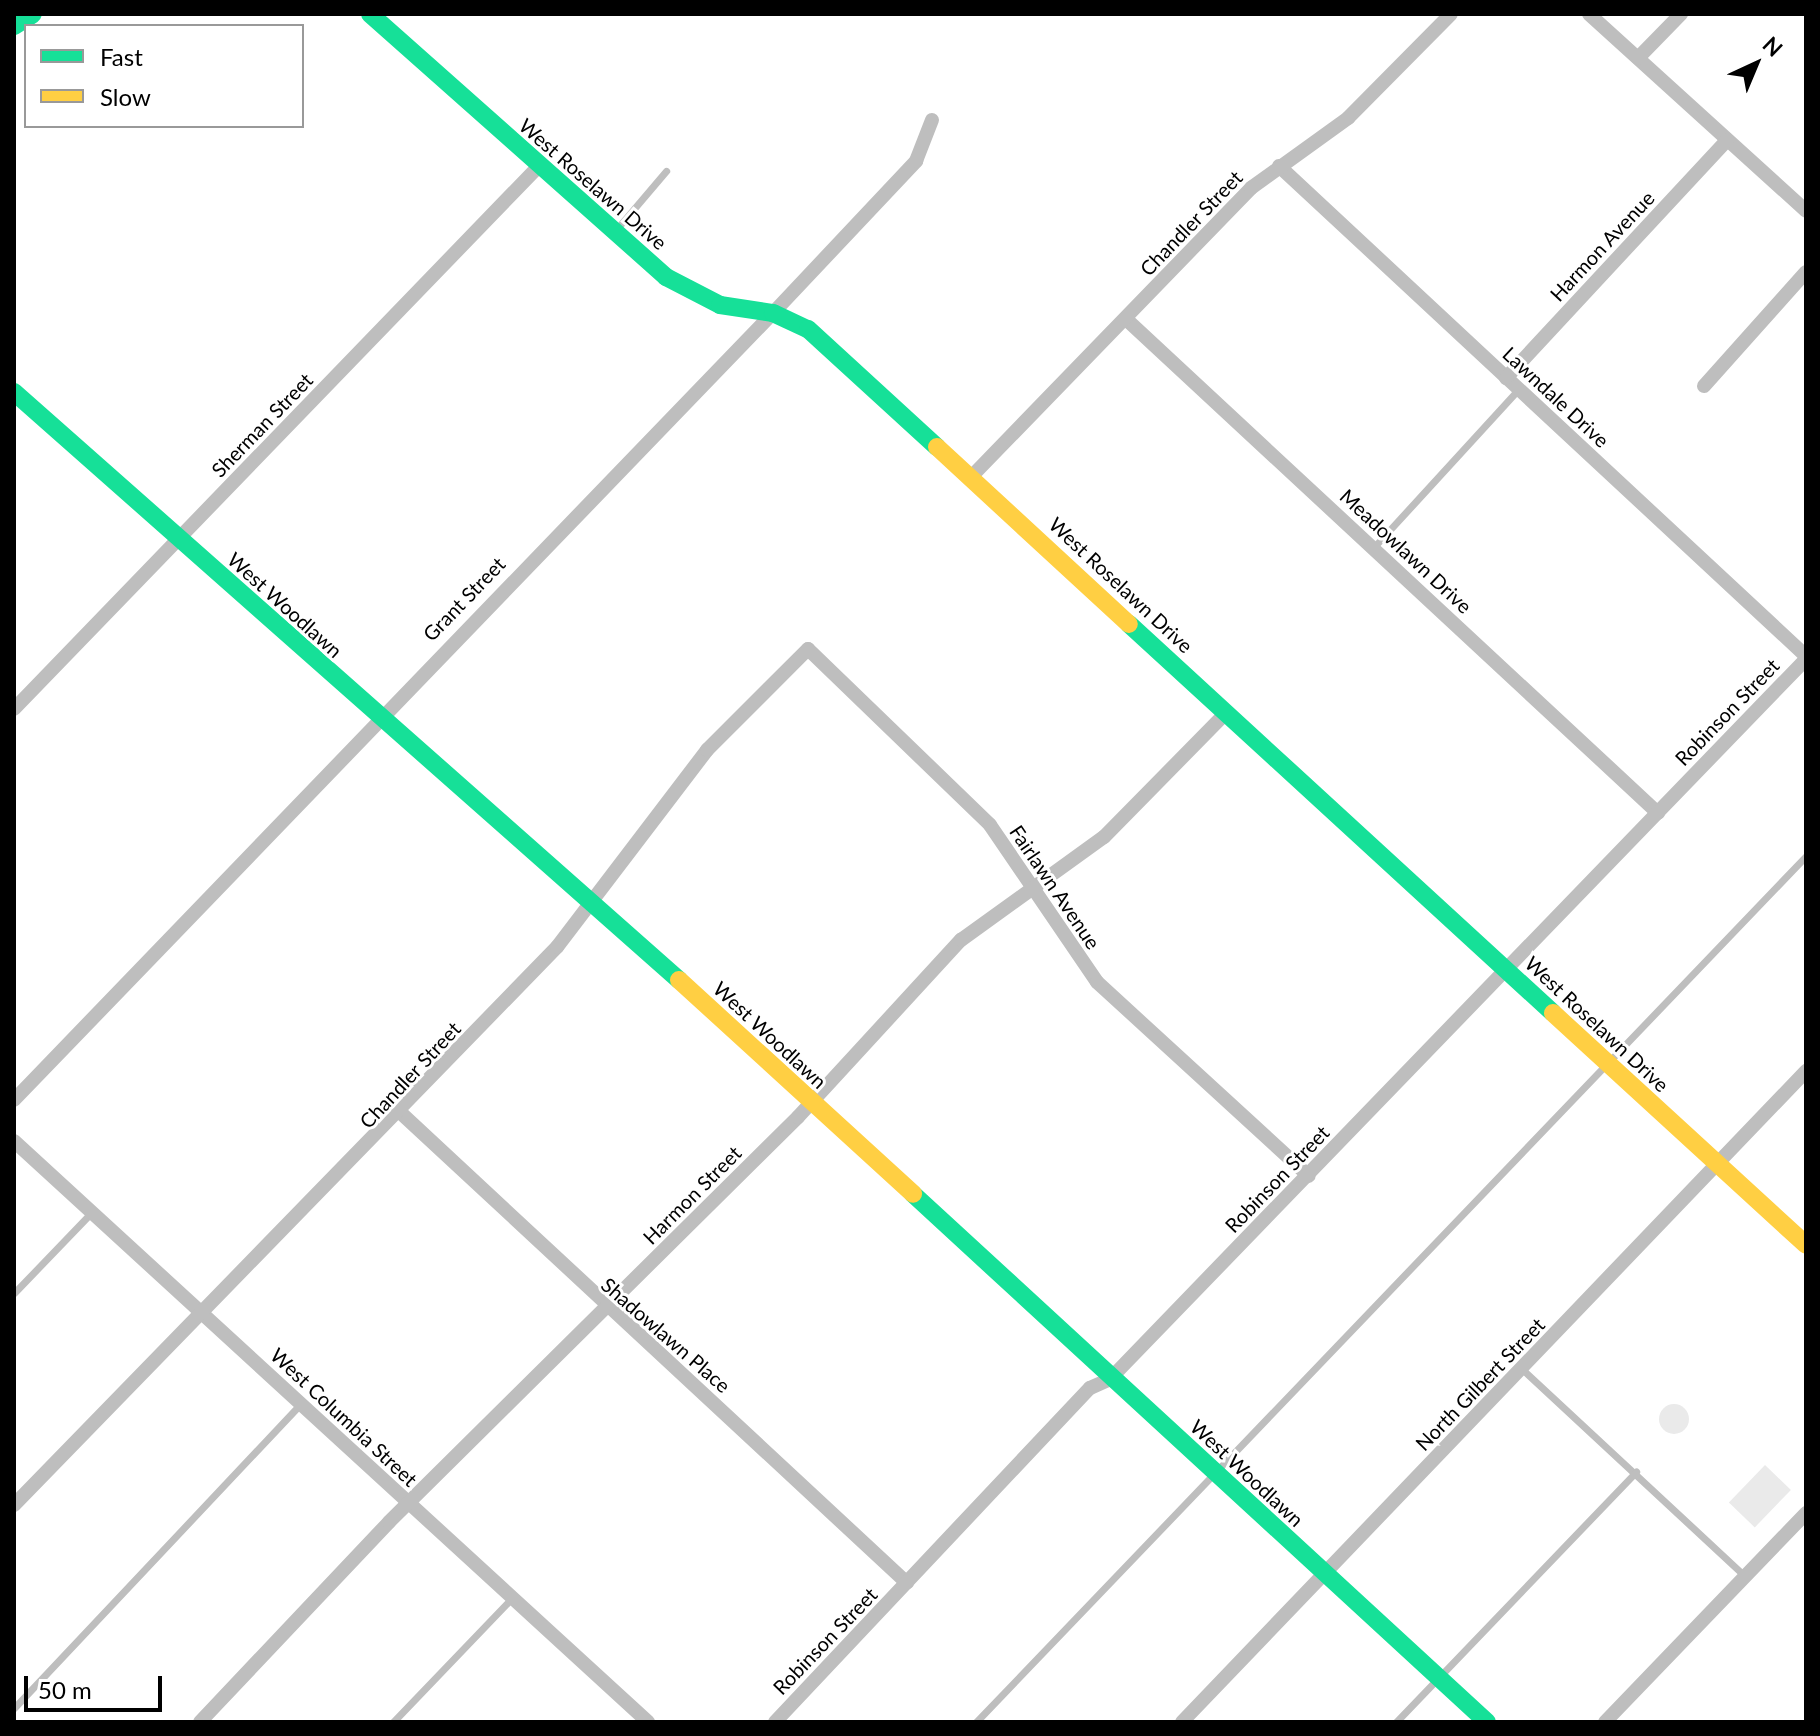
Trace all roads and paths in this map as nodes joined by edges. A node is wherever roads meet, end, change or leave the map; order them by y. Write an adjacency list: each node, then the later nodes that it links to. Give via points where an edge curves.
1 (33, 14): 6 (street)
2 (370, 14): 11 (street, West Roselawn Drive)
3 (1451, 14): 10 (street, Chandler Street, via 1348,118)
4 (1589, 14): 7 (street)
5 (1681, 14): 7 (street)
6 (14, 26)
7 (1638, 58): 9 (street)
8 (932, 120): 16 (street, Grant Street, via 916,161)
9 (1727, 140): 13 (street); 18 (street, Harmon Avenue)
10 (1279, 166): 17 (street, Chandler Street); 18 (street, Lawndale Drive)
11 (537, 168): 14 (street, West Roselawn Drive); 23 (street, Sherman Street)
12 (666, 171): 14 (lane)
13 (1806, 211)
14 (614, 233): 16 (street, West Roselawn Drive, via 666,277 720,305)
15 (1806, 272): 19 (street)
16 (773, 313): 22 (street, West Roselawn Drive, via 808,329); 29 (street, Grant Street)
17 (1126, 319): 22 (street, Chandler Street); 24 (street, Meadowlawn Drive)
18 (1506, 378): 20 (street, Lawndale Drive)
19 (1704, 386)
20 (1518, 389): 24 (lane); 26 (street, Lawndale Drive)
21 (14, 392): 23 (street, West Woodlawn)
22 (972, 476): 28 (street, West Roselawn Drive)
23 (179, 539): 27 (street, Sherman Street); 29 (street, West Woodlawn)
24 (1374, 547): 30 (street, Meadowlawn Drive)
25 (808, 649): 32 (street, Fairlawn Avenue, via 961,792); 33 (street, Chandler Street, via 707,750)
26 (1806, 657): 30 (street, Robinson Street)
27 (14, 709)
28 (1226, 713): 32 (street, Harmon Street, via 1104,837); 34 (street, West Roselawn Drive)
29 (377, 717): 33 (street, West Woodlawn); 37 (street, Grant Street)
30 (1658, 813): 34 (street, Robinson Street)
31 (1806, 856): 35 (lane)
32 (1032, 889): 38 (street, Harmon Street, via 961,940); 42 (street, Fairlawn Avenue, via 1097,982)
33 (595, 901): 38 (street, West Woodlawn); 39 (street, Chandler Street)
34 (1507, 970): 35 (street, West Roselawn Drive); 42 (street, Robinson Street)
35 (1607, 1065): 41 (street, West Roselawn Drive); 52 (lane)
36 (1806, 1071): 41 (street, North Gilbert Street)
37 (14, 1100)
38 (809, 1102): 46 (street, Harmon Street); 49 (street, West Woodlawn)
39 (402, 1114): 46 (street, Shadowlawn Place); 47 (street, Chandler Street)
40 (14, 1141): 43 (street, West Columbia Street)
41 (1717, 1165): 44 (street, West Roselawn Drive); 48 (street, North Gilbert Street)
42 (1309, 1176): 49 (street, Robinson Street)
43 (92, 1212): 45 (lane); 47 (street, West Columbia Street)
44 (1806, 1245)
45 (14, 1293)
46 (606, 1308): 53 (street, Harmon Street); 58 (street, Shadowlawn Place)
47 (203, 1314): 50 (street, West Columbia Street); 54 (street, Chandler Street)
48 (1522, 1369): 51 (lane); 56 (street, North Gilbert Street)
49 (1110, 1379): 52 (street, West Woodlawn); 58 (street, Robinson Street, via 1090,1388)
50 (300, 1404): 53 (street, West Columbia Street); 61 (lane)
51 (1636, 1472): 57 (lane); 60 (lane)
52 (1215, 1473): 56 (street, West Woodlawn); 66 (lane)
53 (409, 1504): 59 (street, West Columbia Street); 62 (street, Harmon Street)
54 (14, 1505)
55 (1806, 1513): 57 (street)
56 (1325, 1575): 60 (street, West Woodlawn); 67 (street, North Gilbert Street)
57 (1745, 1576): 70 (street)
58 (907, 1583): 65 (street, Robinson Street)
59 (513, 1597): 63 (lane); 64 (street, West Columbia Street)
60 (1438, 1677): 68 (lane); 69 (street, West Woodlawn)
61 (14, 1708)
62 (200, 1722)
63 (393, 1722)
64 (648, 1722)
65 (775, 1722)
66 (976, 1722)
67 (1182, 1722)
68 (1396, 1722)
69 (1487, 1722)
70 (1605, 1722)

